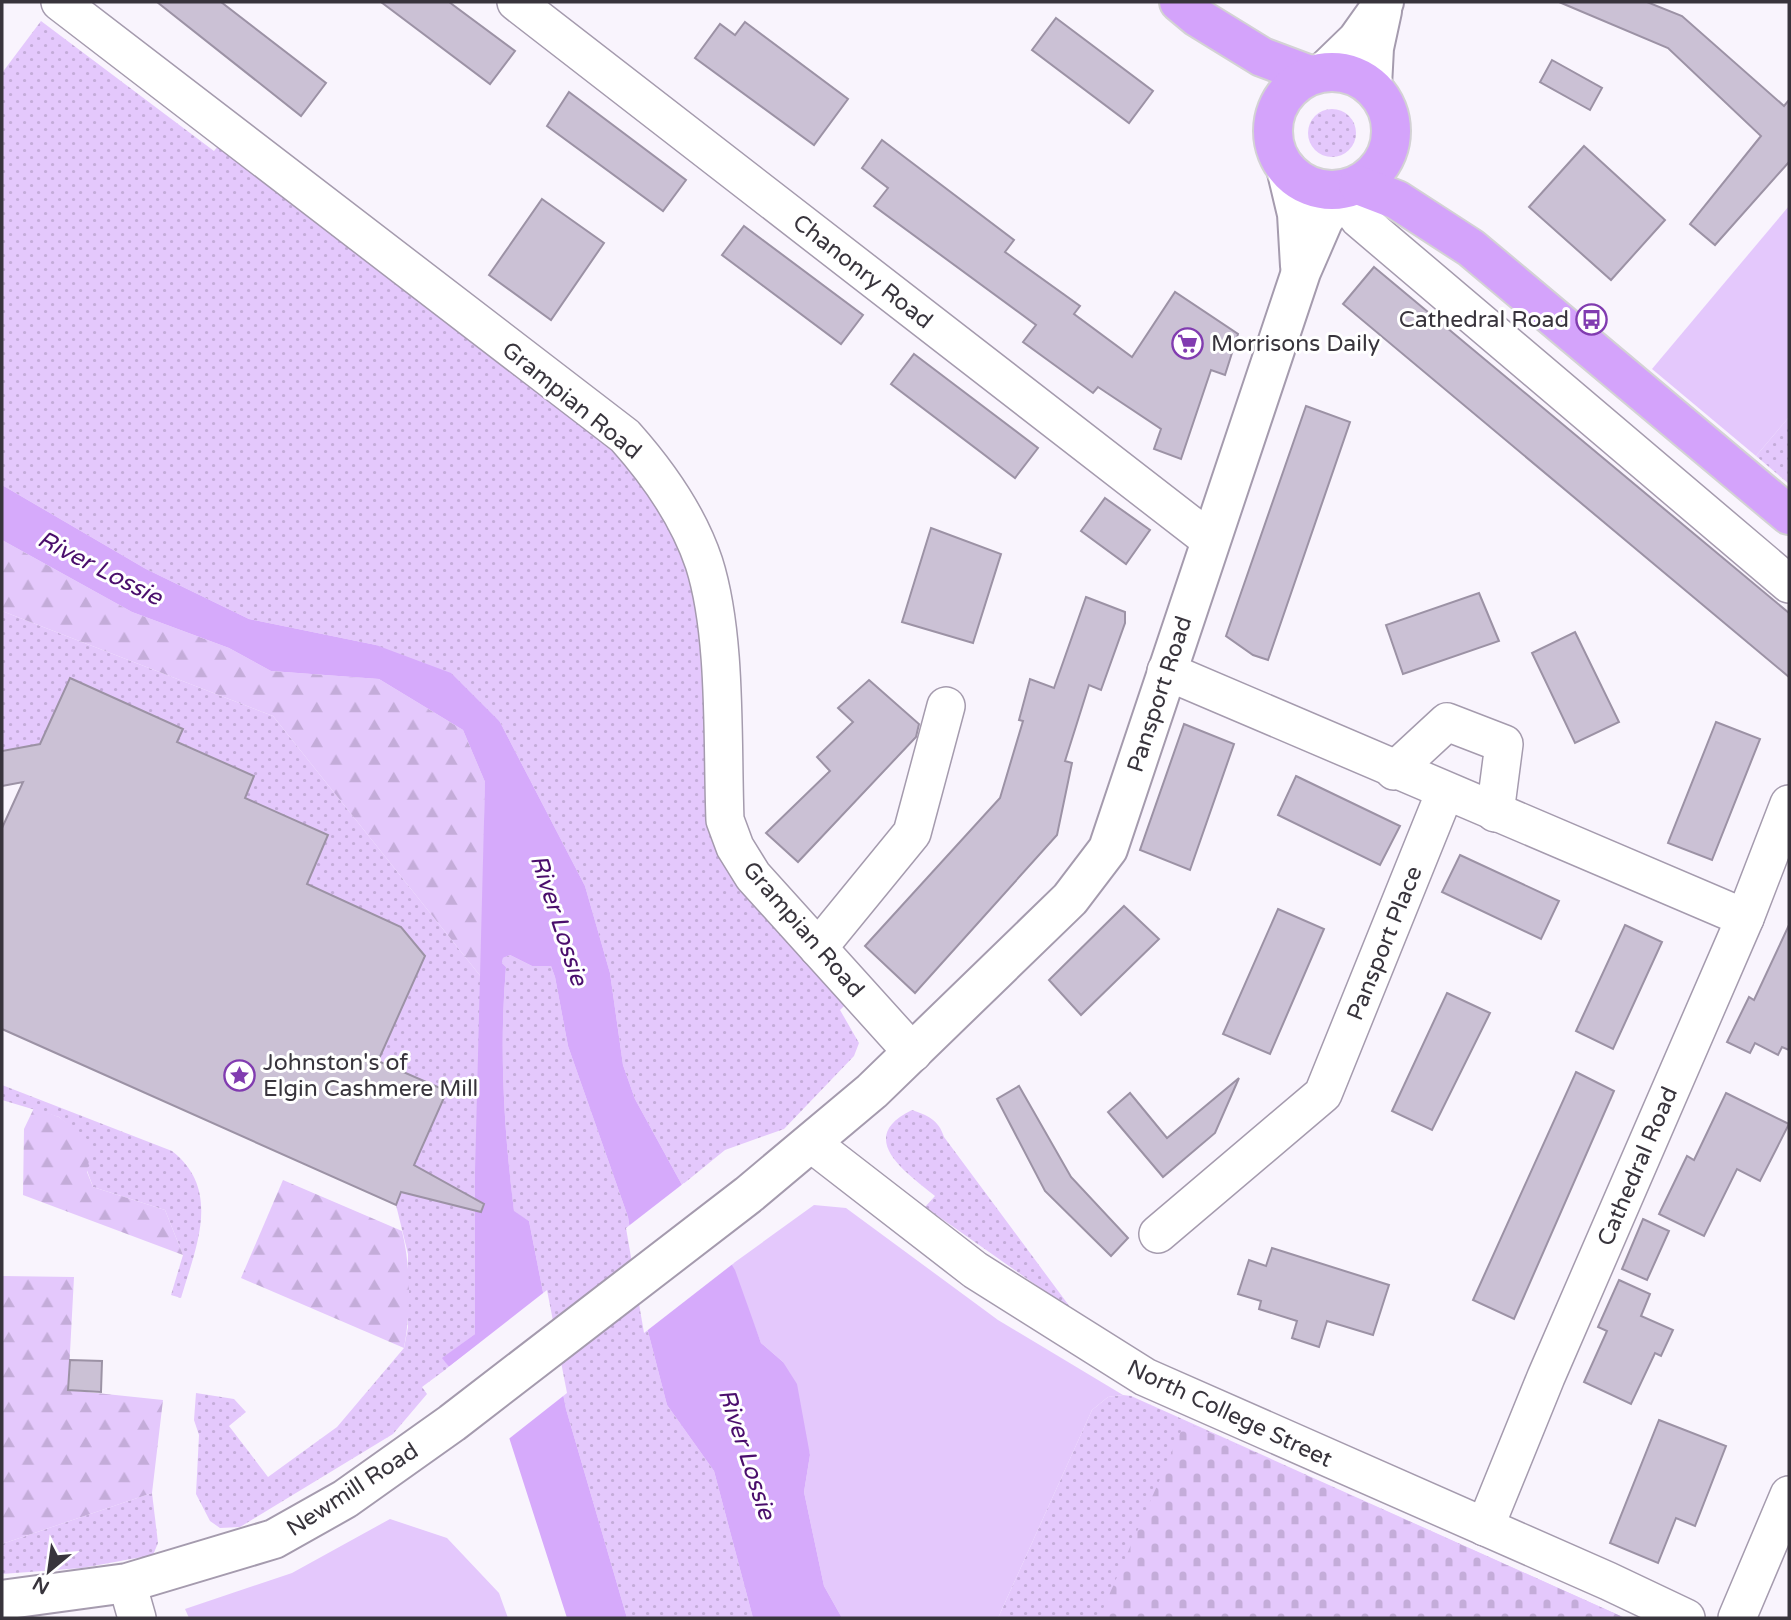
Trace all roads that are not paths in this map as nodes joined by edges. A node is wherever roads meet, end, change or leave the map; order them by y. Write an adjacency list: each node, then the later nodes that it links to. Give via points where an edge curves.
1 (60, 2): 23 (street, Grampian Road, via 625,436 653,468 680,510 704,562 713,601 725,820 753,876)
2 (516, 2): 14 (street, Chanonry Road)
3 (1384, 2): 5 (street, via 1357,40); 6 (street)
4 (1188, 9): 5 (highway, via 1262,57); 7 (highway, via 1248,75)
5 (1317, 73): 6 (highway, via 1355,75); 7 (highway, via 1293,86 1280,101)
6 (1372, 86): 8 (highway, via 1390,116)
7 (1273, 120): 9 (highway, via 1274,146)
8 (1389, 149): 10 (highway, via 1377,170); 11 (highway)
9 (1286, 168): 10 (highway, via 1322,190); 12 (street, via 1297,214)
10 (1350, 189): 11 (highway, via 1397,200); 12 (street, Pansport Road, via 1324,219); 15 (street, via 1359,219)
11 (1471, 248): 13 (highway)
12 (1301, 271): 14 (street, Pansport Road)
13 (1789, 515)
14 (1210, 540): 16 (street, Pansport Road)
15 (1789, 584)
16 (1166, 671): 18 (street); 24 (street, Pansport Road, via 1108,849 1070,899)
17 (946, 706): 23 (street, via 912,833)
18 (1394, 771): 19 (street); 21 (street, via 1447,722 1504,744)
19 (1445, 792): 21 (street); 27 (street, Pansport Place, via 1323,1094)
20 (1789, 804): 22 (street, Cathedral Road)
21 (1495, 813): 22 (street)
22 (1745, 918): 29 (street, Cathedral Road)
23 (818, 948): 24 (street, Grampian Road)
24 (913, 1053): 25 (street, Pansport Road)
25 (811, 1143): 26 (street, Pansport Road); 29 (street, North College Street, via 975,1270 1146,1377)
26 (748, 1195): 31 (street, Newmill Road, via 452,1423 345,1499 274,1539)
27 (1158, 1234)
28 (1789, 1495): 33 (street)
29 (1485, 1527): 32 (street, North College Street)
30 (2, 1600): 31 (street, Newmill Road)
31 (132, 1601)
32 (1686, 1618)
33 (1737, 1618)

